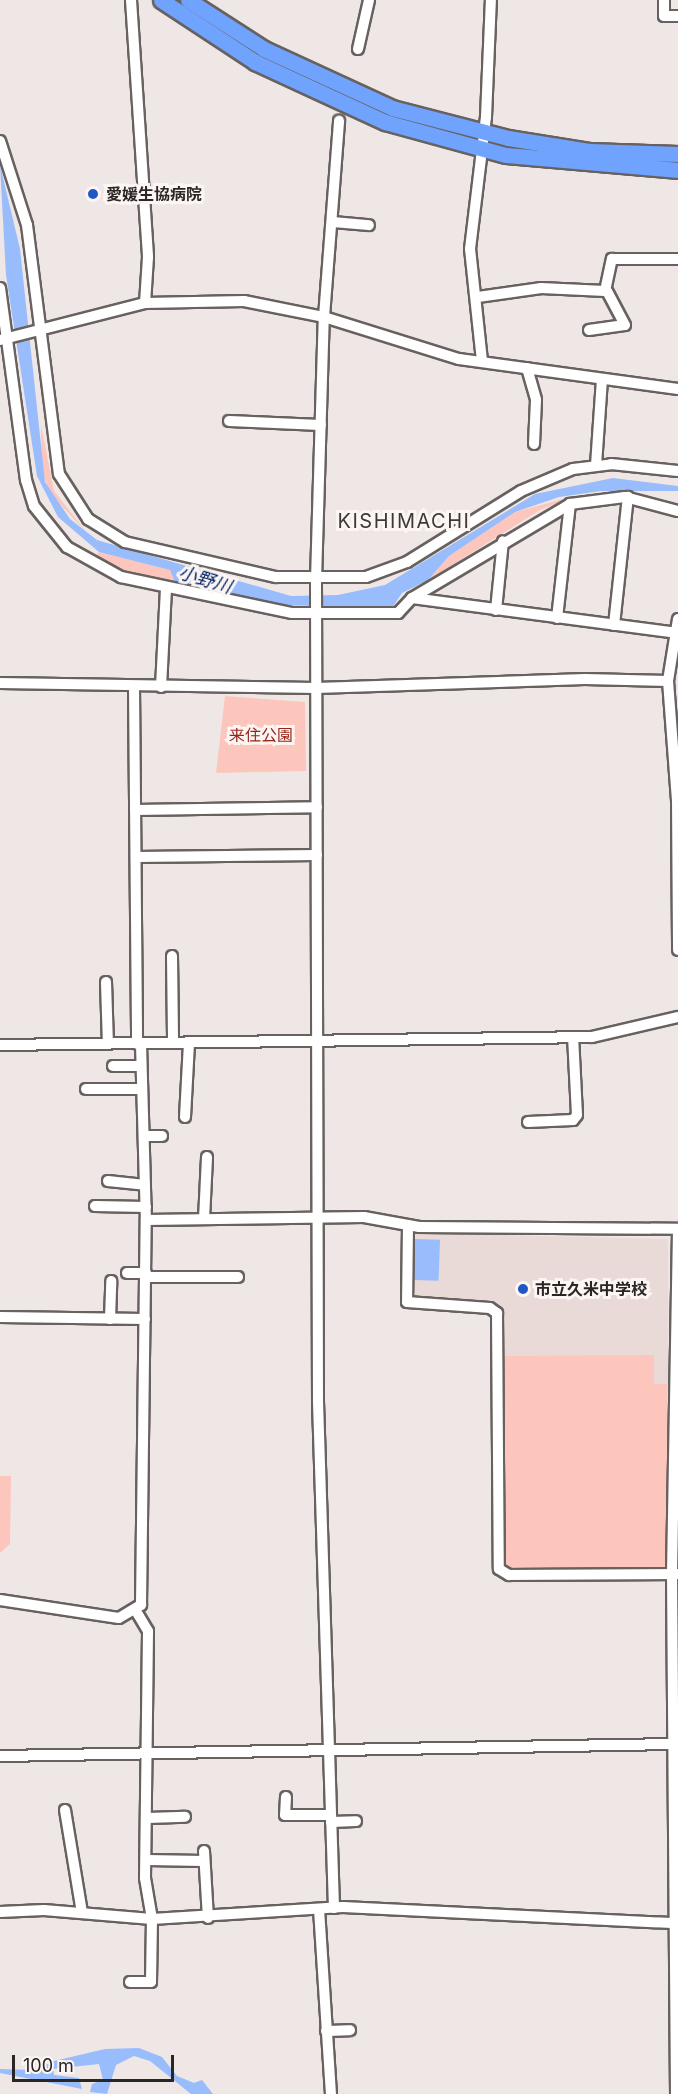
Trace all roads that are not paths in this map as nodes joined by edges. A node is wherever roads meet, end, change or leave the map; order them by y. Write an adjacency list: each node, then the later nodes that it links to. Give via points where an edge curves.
1 (131, 0): 21 (street, via 148,257)
2 (161, 0): 12 (highway, via 255,62 319,95 385,122)
3 (188, 0): 10 (highway, via 264,49 333,84 392,108)
4 (369, 0): 8 (street)
5 (491, 0): 10 (street)
6 (664, 0): 7 (street, via 664,16)
7 (678, 16)
8 (358, 49)
9 (339, 121): 15 (street)
10 (484, 133): 12 (street); 13 (highway, via 589,150)
11 (0, 141): 24 (street, via 27,225)
12 (482, 149): 14 (highway, via 594,166); 20 (street, via 470,249)
13 (678, 154)
14 (678, 170)
15 (333, 222): 16 (street); 22 (street)
16 (369, 225)
17 (678, 259): 19 (street, via 612,259)
18 (0, 288): 25 (street)
19 (607, 291): 20 (street, via 541,288); 23 (street, via 625,326)
20 (478, 297): 26 (street)
21 (145, 303): 22 (street, via 244,301); 24 (street)
22 (324, 317): 26 (street, via 436,354); 31 (street)
23 (589, 330)
24 (40, 332): 25 (street); 39 (street, via 59,474 88,519 125,542 276,577)
25 (7, 339): 40 (street, via 26,480 34,506 49,529 88,562 121,577)
26 (482, 361): 27 (street)
27 (527, 368): 28 (street); 32 (street, via 536,400)
28 (602, 379): 29 (street); 33 (street)
29 (678, 389)
30 (229, 421): 31 (street)
31 (321, 425): 39 (street)
32 (534, 444)
33 (596, 465): 34 (street); 39 (street, via 537,483 398,566 366,577)
34 (678, 471)
35 (628, 497): 36 (street); 37 (street); 46 (street)
36 (570, 504): 38 (street); 44 (street)
37 (678, 511)
38 (503, 542): 41 (street); 42 (street)
39 (316, 582): 43 (street)
40 (166, 587): 43 (street); 51 (street)
41 (412, 598): 42 (street); 43 (street, via 398,613)
42 (495, 610): 44 (street)
43 (316, 614): 52 (street)
44 (557, 618): 46 (street)
45 (678, 619): 47 (street)
46 (614, 625): 47 (street)
47 (677, 633): 48 (street)
48 (668, 681): 52 (street, via 585,679); 53 (street)
49 (0, 684): 50 (street)
50 (134, 687): 51 (street); 55 (street)
51 (161, 687): 52 (street)
52 (316, 688): 54 (street)
53 (676, 757): 58 (street)
54 (317, 807): 55 (street); 56 (street)
55 (135, 810): 57 (street)
56 (317, 855): 57 (street); 64 (street)
57 (136, 857): 68 (street)
58 (678, 860): 59 (street)
59 (678, 950)
60 (172, 956): 65 (street)
61 (106, 982): 67 (street)
62 (678, 1017): 63 (street)
63 (573, 1037): 64 (street); 75 (street, via 577,1116)
64 (318, 1041): 66 (street); 83 (street)
65 (173, 1043): 66 (street); 68 (street)
66 (189, 1043): 74 (street)
67 (108, 1044): 68 (street); 69 (street)
68 (139, 1044): 71 (street)
69 (0, 1045)
70 (113, 1066): 71 (street)
71 (141, 1066): 73 (street)
72 (86, 1089): 73 (street)
73 (142, 1089): 76 (street)
74 (185, 1117)
75 (528, 1122)
76 (144, 1136): 77 (street); 80 (street)
77 (162, 1136)
78 (207, 1157): 84 (street)
79 (108, 1181): 80 (street)
80 (145, 1185): 82 (street)
81 (95, 1206): 82 (street)
82 (146, 1207): 85 (street)
83 (318, 1218): 84 (street); 86 (street, via 364,1217); 100 (street, via 318,1401)
84 (204, 1219): 85 (street)
85 (146, 1220): 89 (street)
86 (408, 1225): 87 (street); 96 (street, via 407,1302 490,1308 497,1313 499,1569 509,1575)
87 (678, 1230): 95 (street)
88 (127, 1273): 89 (street)
89 (146, 1275): 90 (street); 94 (street)
90 (238, 1277)
91 (111, 1281): 93 (street)
92 (0, 1317): 93 (street)
93 (110, 1319): 94 (street)
94 (145, 1319): 98 (street, via 143,1596)
95 (676, 1401): 96 (street)
96 (675, 1574): 99 (street)
97 (0, 1600): 98 (street, via 119,1618)
98 (136, 1611): 101 (street, via 148,1631)
99 (672, 1744): 100 (street); 104 (street)
100 (329, 1752): 101 (street); 108 (street)
101 (146, 1754): 102 (street); 107 (street)
102 (0, 1756)
103 (286, 1797): 108 (street, via 285,1815)
104 (675, 1805): 117 (street)
105 (65, 1810): 114 (street)
106 (185, 1817): 107 (street)
107 (148, 1818): 110 (street)
108 (331, 1818): 109 (street); 111 (street)
109 (356, 1821)
110 (147, 1860): 115 (street, via 204,1856); 116 (street, via 146,1903)
111 (334, 1908): 112 (street); 117 (street)
112 (319, 1909): 115 (street); 121 (street)
113 (0, 1912): 114 (street)
114 (82, 1913): 116 (street)
115 (208, 1918): 116 (street)
116 (152, 1919): 118 (street, via 151,1982)
117 (674, 1921): 119 (street)
118 (130, 1982)
119 (677, 2016): 123 (street)
120 (350, 2030): 121 (street)
121 (326, 2031): 122 (street)
122 (331, 2094)
123 (676, 2094)

